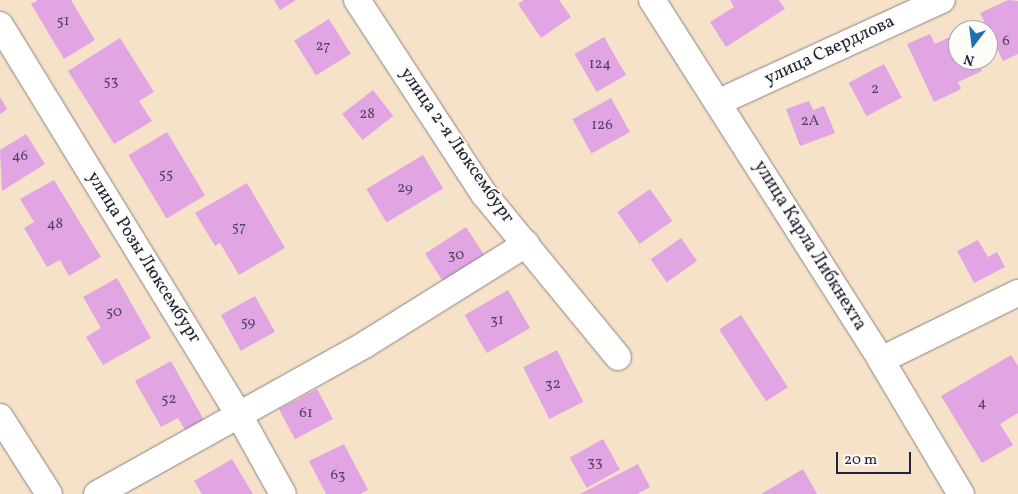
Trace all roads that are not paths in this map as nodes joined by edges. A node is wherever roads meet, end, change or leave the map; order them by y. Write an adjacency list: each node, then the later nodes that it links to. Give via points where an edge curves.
1 (357, 0): 6 (street, улица 2-я Люксембург, via 484,194)
2 (652, 0): 5 (street, улица Карла Либкнехта)
3 (942, 0): 5 (street, улица Свердлова)
4 (0, 25): 10 (street, улица Розы Люксембург)
5 (719, 102): 9 (street, улица Карла Либкнехта)
6 (526, 244): 8 (street, улица 2-я Люксембург); 10 (street, via 366,344)
7 (1018, 293): 9 (street)
8 (618, 356)
9 (881, 360): 15 (street, улица Карла Либкнехта)
10 (239, 415): 13 (street); 14 (street, улица Розы Люксембург)
11 (0, 417): 12 (street)
12 (49, 494)
13 (97, 494)
14 (284, 494)
15 (961, 494)

